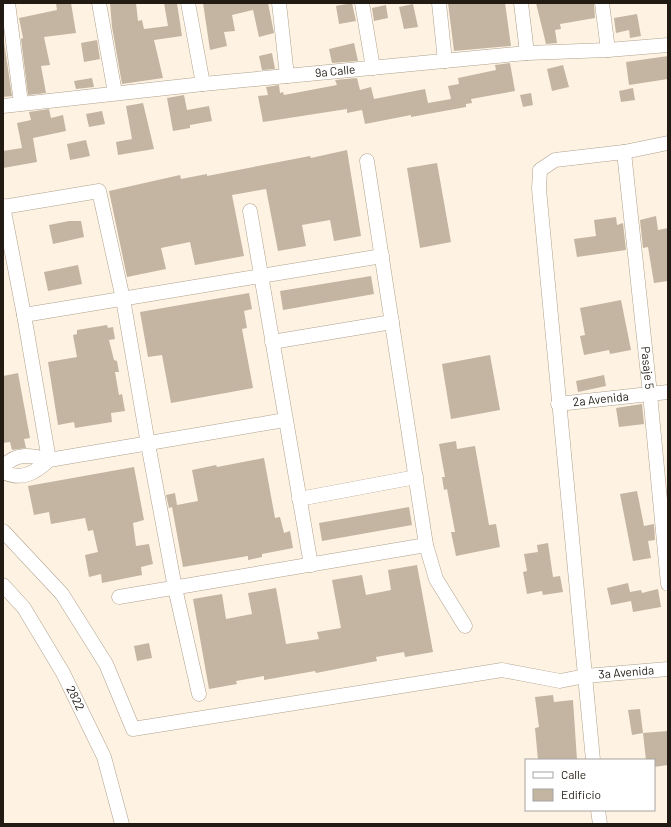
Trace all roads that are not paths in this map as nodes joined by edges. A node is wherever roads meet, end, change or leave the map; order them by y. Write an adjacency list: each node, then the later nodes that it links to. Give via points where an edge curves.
1 (8, 3): 17 (street)
2 (99, 3): 16 (street)
3 (188, 3): 15 (street)
4 (279, 3): 14 (street)
5 (362, 3): 13 (street)
6 (439, 3): 12 (street)
7 (520, 3): 11 (street)
8 (602, 3): 10 (street)
9 (668, 45): 10 (street, 9a Calle)
10 (608, 50): 11 (street, 9a Calle)
11 (527, 53): 12 (street, 9a Calle)
12 (445, 61): 13 (street, 9a Calle)
13 (373, 68): 14 (street, 9a Calle)
14 (287, 76): 15 (street, 9a Calle)
15 (202, 84): 16 (street, 9a Calle)
16 (115, 93): 17 (street, 9a Calle)
17 (21, 103): 18 (street, 9a Calle)
18 (3, 106)
19 (668, 143): 20 (street)
20 (624, 152): 31 (street, Pasaje 5); 32 (street, via 555,160 540,170 539,189)
21 (367, 161): 24 (street)
22 (3, 207): 26 (street, via 99,191); 27 (street)
23 (250, 211): 25 (street)
24 (382, 256): 25 (street); 28 (street)
25 (261, 276): 26 (street); 29 (street)
26 (124, 299): 27 (street); 34 (street)
27 (24, 315): 35 (street)
28 (392, 322): 29 (street); 38 (street)
29 (272, 342): 33 (street)
30 (668, 392): 31 (street, 2a Avenida)
31 (650, 394): 32 (street, 2a Avenida); 43 (street, Pasaje 5)
32 (558, 404): 49 (street)
33 (286, 420): 34 (street); 39 (street)
34 (148, 444): 35 (street); 45 (street)
35 (49, 460): 36 (street, via 31,455 9,460); 37 (street, via 35,473 13,477)
36 (3, 467)
37 (3, 472)
38 (416, 477): 39 (street); 41 (street)
39 (299, 499): 42 (street)
40 (3, 531): 49 (street, 3a Avenida, via 62,594 106,664 132,729 502,670 560,681)
41 (426, 545): 42 (street); 47 (street, via 436,579)
42 (311, 565): 45 (street)
43 (668, 584)
44 (3, 585): 53 (street, 2822, via 24,608 63,673 104,756)
45 (176, 588): 46 (street); 50 (street)
46 (119, 597)
47 (465, 626)
48 (668, 669): 49 (street, 3a Avenida)
49 (585, 676): 51 (street)
50 (199, 694)
51 (593, 759)
52 (598, 811): 54 (street)
53 (122, 824)
54 (600, 824)

